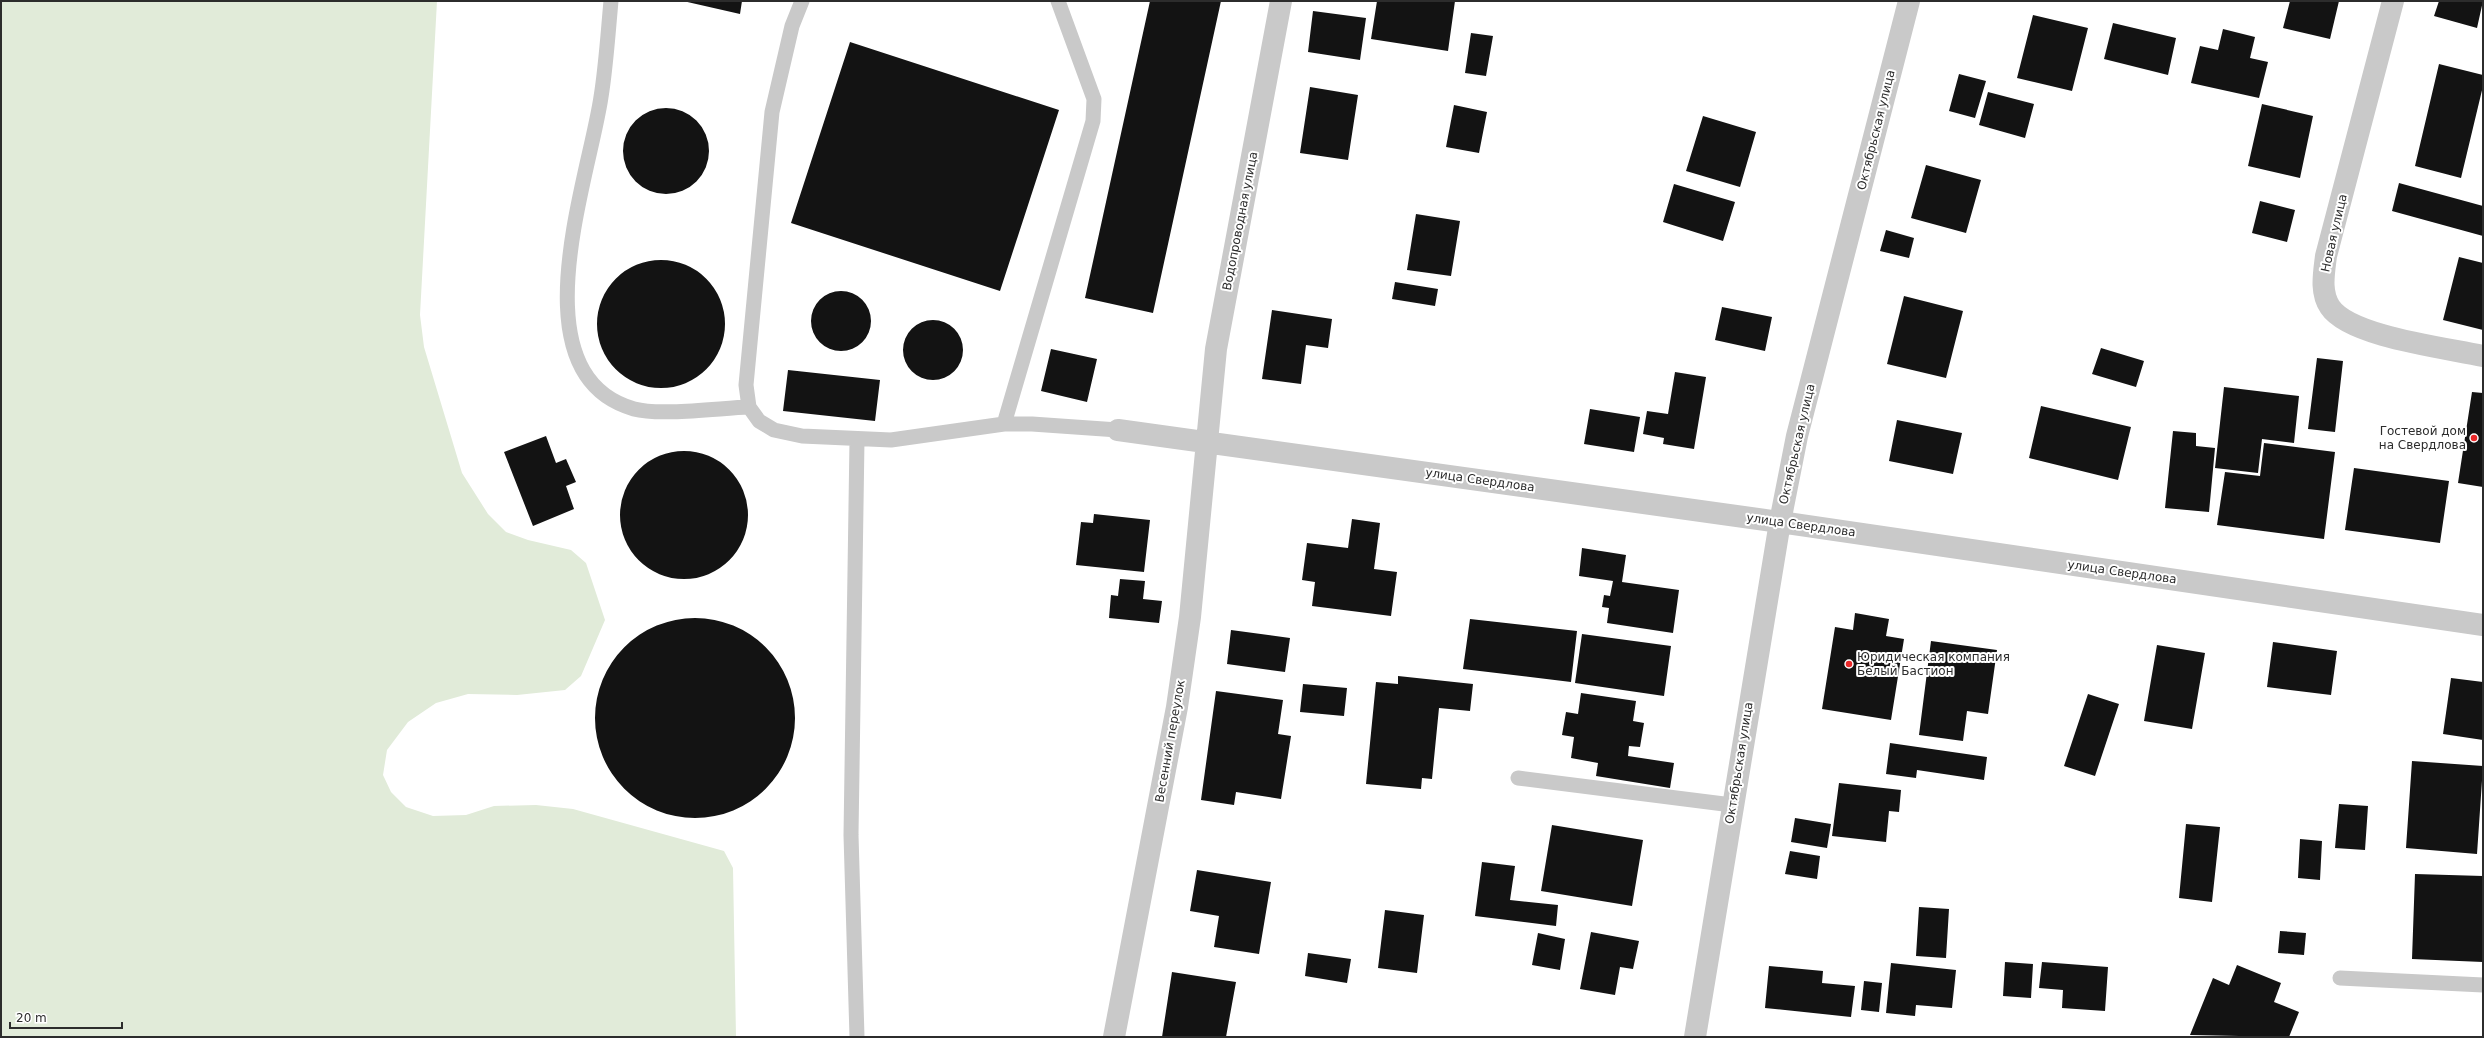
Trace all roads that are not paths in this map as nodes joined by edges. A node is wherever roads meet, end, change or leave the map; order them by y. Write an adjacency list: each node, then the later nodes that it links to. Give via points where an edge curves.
1 (611, 1): 8 (lane, via 601,97 571,240 568,285 570,334 578,362 595,386 611,398 635,409 658,411)
2 (802, 1): 8 (lane, via 788,41 772,112 746,385)
3 (1058, 1): 9 (lane, via 1094,99 1093,121)
4 (1282, 1): 12 (street, Водопроводная улица, via 1216,349)
5 (1909, 1): 13 (street, Октябрьская улица, via 1797,436)
6 (2393, 1): 7 (street, Новая улица, via 2326,256 2322,283 2330,307 2344,320 2365,331)
7 (2483, 356)
8 (749, 407): 11 (lane, via 759,421 774,430 802,436)
9 (1004, 424): 10 (lane); 11 (lane, via 891,440)
10 (1118, 430): 12 (street, улица Свердлова)
11 (857, 440): 19 (lane, via 851,835)
12 (1206, 442): 13 (street, улица Свердлова); 20 (street, Весенний переулок, via 1190,617 1177,707)
13 (1780, 522): 14 (street, улица Свердлова); 16 (street, Октябрьская улица)
14 (2483, 625)
15 (1518, 778): 16 (lane)
16 (1732, 805): 21 (street, Октябрьская улица)
17 (2340, 978): 18 (lane)
18 (2483, 985)
19 (857, 1037)
20 (1114, 1037)
21 (1695, 1037)

